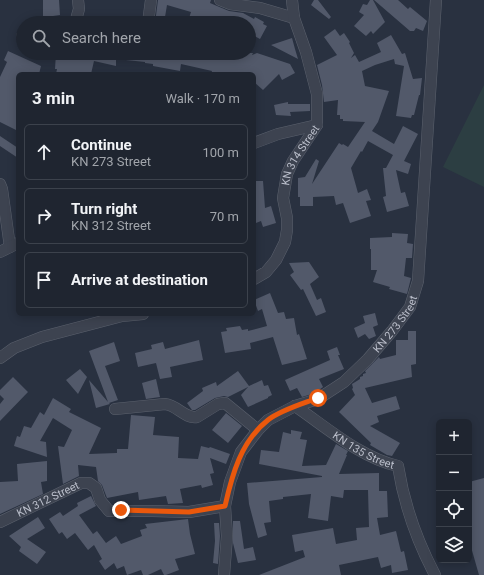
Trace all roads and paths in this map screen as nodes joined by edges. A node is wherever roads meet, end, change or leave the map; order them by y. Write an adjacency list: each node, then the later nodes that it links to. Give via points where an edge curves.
1 (78, 0): 6 (street)
2 (151, 0): 7 (street)
3 (220, 0): 8 (street)
4 (292, 0): 8 (street, KN 314 Street)
5 (436, 0): 16 (street, KN 273 Street, via 418,281 410,307 368,359 344,382 318,398)
6 (78, 16)
7 (149, 16)
8 (294, 18): 9 (street, KN 314 Street, via 317,94)
9 (317, 125): 10 (street); 13 (street, KN 314 Street, via 287,174 283,198 287,218 285,242 276,260 266,272)
10 (256, 142)
11 (0, 184): 12 (street)
12 (9, 247)
13 (256, 278)
14 (122, 316): 15 (street, via 42,337 14,348)
15 (0, 358)
16 (295, 406): 18 (street, KN 273 Street, via 268,420); 22 (street, KN 135 Street, via 354,447 385,463 398,466 410,517)
17 (115, 410): 18 (street, via 165,404 197,418 218,404 225,403)
18 (258, 430): 19 (street, KN 273 Street, via 241,452 230,482)
19 (225, 506): 20 (street, KN 312 Street, via 189,512 109,510 100,500 96,488 89,482 81,483); 21 (street, KN 273 Street, via 227,536)
20 (0, 522)
21 (224, 575)
22 (435, 575)

